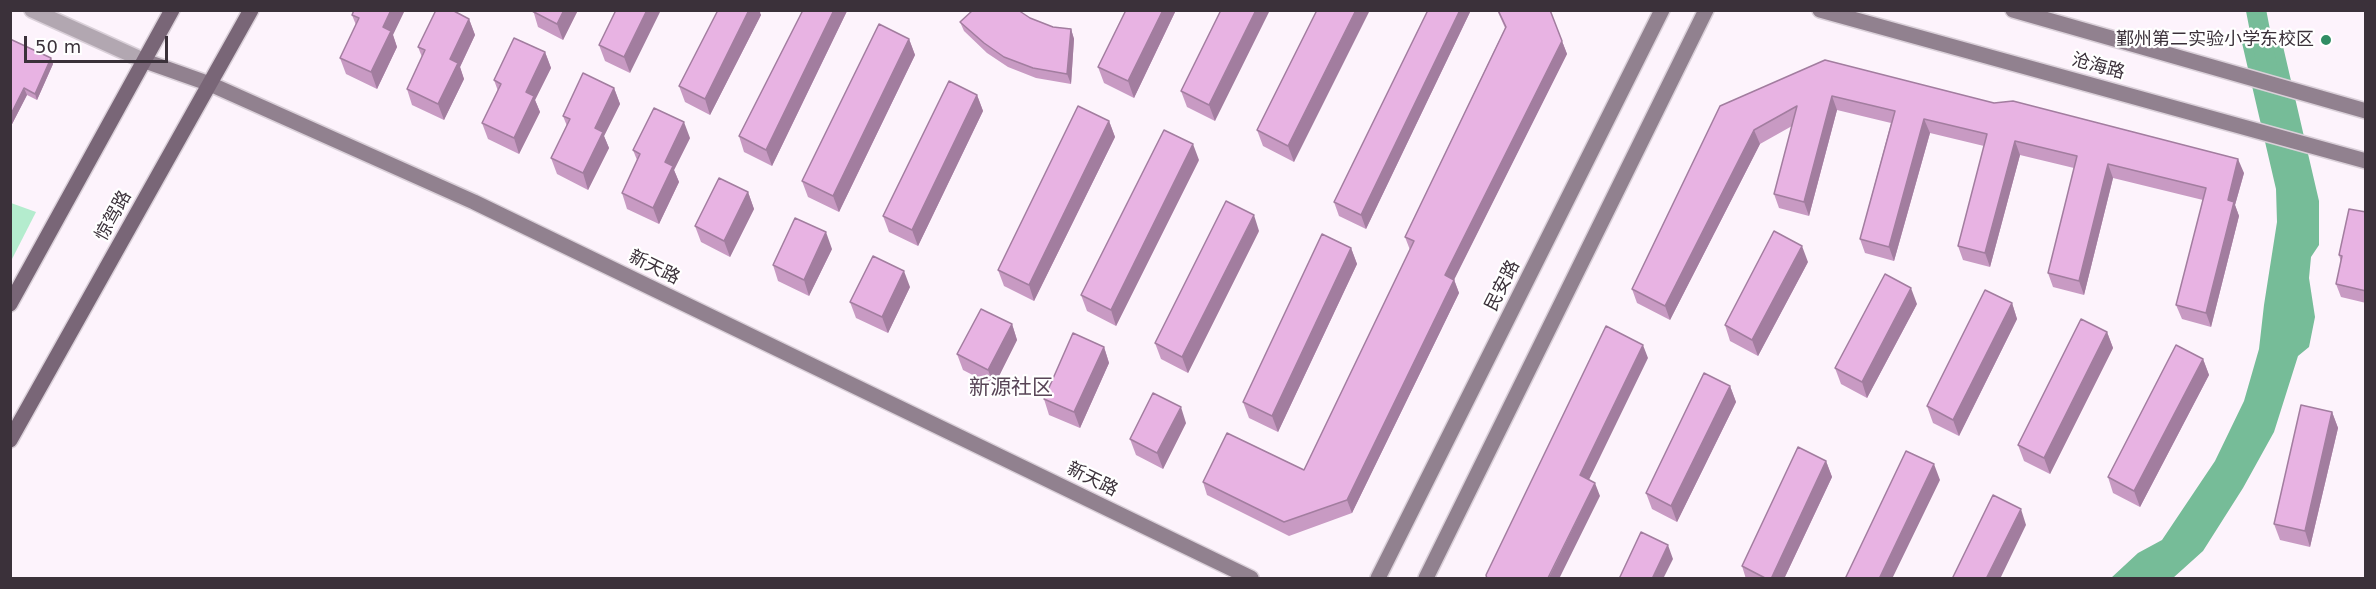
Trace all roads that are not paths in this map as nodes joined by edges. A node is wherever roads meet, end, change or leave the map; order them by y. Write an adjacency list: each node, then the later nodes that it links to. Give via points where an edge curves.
1 (32, 10): 8 (street, 新天路)
2 (172, 10): 8 (main road)
3 (251, 10): 9 (main road, 惊驾路)
4 (1662, 10): 15 (main road, 民安路)
5 (1706, 10): 16 (main road)
6 (1820, 10): 11 (main road, 沧海路)
7 (2013, 10): 10 (main road, 沧海路)
8 (145, 61): 9 (main road, 新天路); 12 (main road)
9 (210, 84): 13 (main road, 惊驾路); 14 (main road, 新天路, via 474,202)
10 (2366, 111)
11 (2366, 161)
12 (10, 304)
13 (10, 440)
14 (1251, 579)
15 (1378, 579)
16 (1426, 579)

